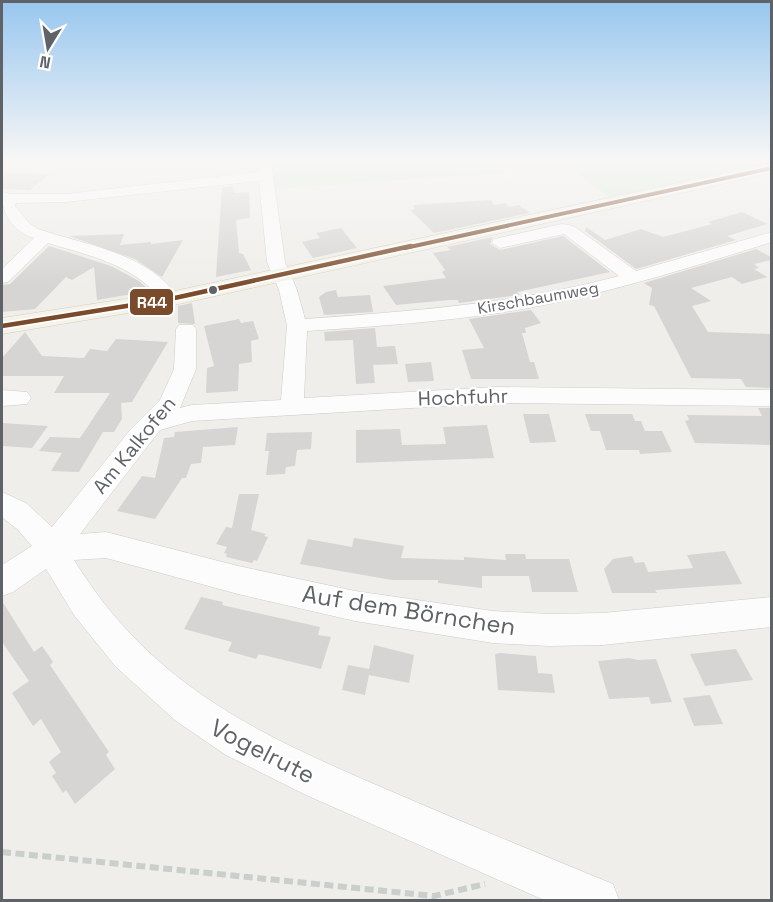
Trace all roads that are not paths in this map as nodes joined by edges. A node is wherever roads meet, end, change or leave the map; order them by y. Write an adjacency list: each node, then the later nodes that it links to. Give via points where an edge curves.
1 (7, 203): 4 (street, via 23,226)
2 (268, 203): 7 (street)
3 (610, 203): 7 (main road)
4 (45, 237): 8 (street); 10 (street, via 146,274)
5 (771, 237): 9 (street, Kirschbaumweg)
6 (500, 243): 9 (street, via 569,230)
7 (280, 275): 10 (main road); 12 (street)
8 (2, 278)
9 (633, 278): 12 (street, Kirschbaumweg, via 527,303)
10 (170, 299): 11 (main road)
11 (2, 326)
12 (297, 326): 15 (street)
13 (186, 329): 16 (street, Am Kalkofen, via 185,369 170,404)
14 (771, 398): 15 (street, Hochfuhr, via 497,395)
15 (292, 406): 16 (street, Hochfuhr, via 192,413)
16 (156, 422): 18 (street, Am Kalkofen, via 141,435)
17 (2, 504): 18 (street, Vogelrute, via 30,522)
18 (52, 549): 19 (street); 20 (street, Auf dem Börnchen, via 106,544 238,580 355,606 493,627 603,629); 21 (street, Vogelrute, via 111,639 163,688 214,728 264,756)
19 (2, 582)
20 (771, 612)
21 (597, 900)

